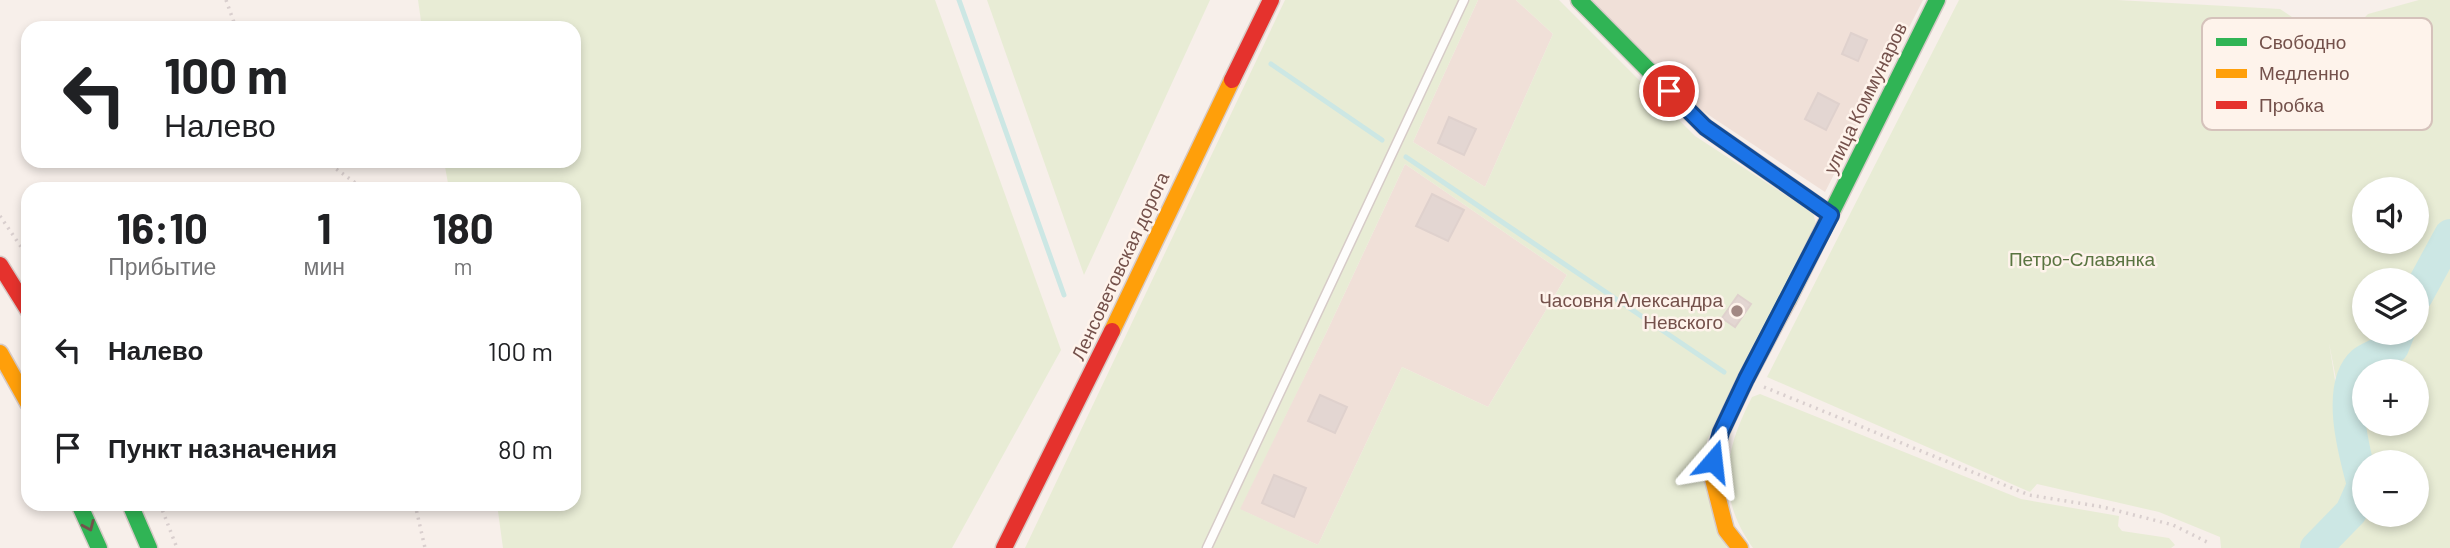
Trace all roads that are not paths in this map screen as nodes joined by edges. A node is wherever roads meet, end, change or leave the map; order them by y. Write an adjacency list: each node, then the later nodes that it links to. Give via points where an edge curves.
1 (1271, 0): 14 (street, Ленсоветовская дорога)
2 (1464, 0): 15 (lane)
3 (1579, 0): 5 (street, via 1705,127)
4 (1937, 0): 5 (street, улица Коммунаров)
5 (1831, 215): 16 (street, улица Коммунаров, via 1746,379 1713,461 1726,530)
6 (0, 265): 7 (street)
7 (21, 299)
8 (0, 353): 9 (street)
9 (21, 390)
10 (82, 511): 12 (street, one-way to 12)
11 (133, 511): 13 (street)
12 (99, 548)
13 (149, 548)
14 (1004, 548)
15 (1207, 548)
16 (1741, 548)

